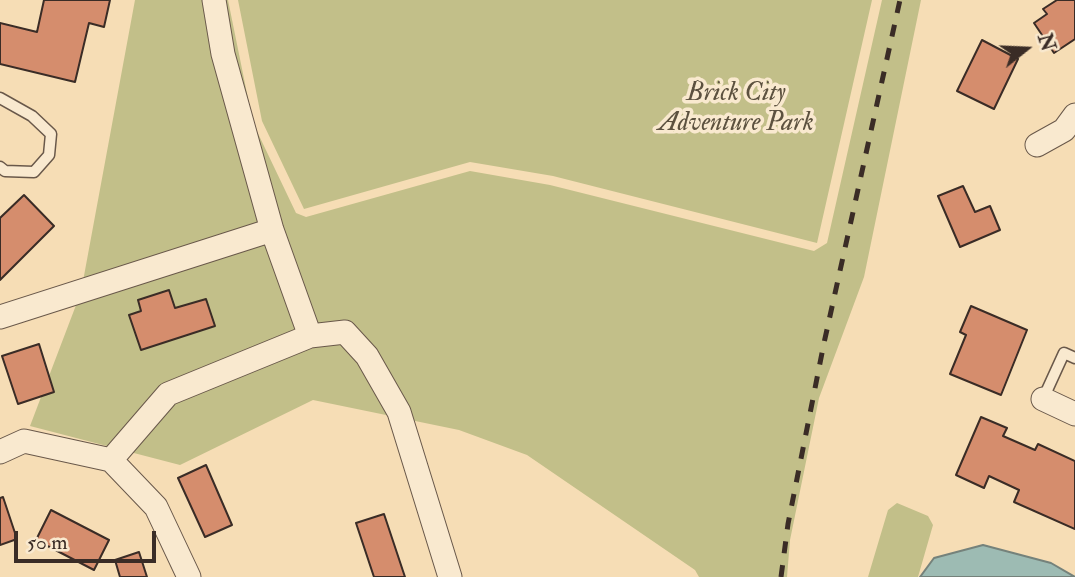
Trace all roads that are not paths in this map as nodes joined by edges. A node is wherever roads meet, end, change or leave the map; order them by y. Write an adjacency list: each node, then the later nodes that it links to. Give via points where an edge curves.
1 (214, 0): 6 (street, via 223,54)
2 (0, 98): 5 (lane, via 32,116 51,134 48,155 34,172)
3 (1075, 115): 4 (street, via 1065,130)
4 (1037, 145)
5 (0, 167)
6 (272, 230): 7 (street); 8 (street)
7 (0, 317)
8 (310, 336): 13 (street, via 168,394); 15 (street, via 345,332 367,356 399,412)
9 (1075, 358): 10 (lane, via 1064,353)
10 (1043, 399): 11 (street)
11 (1075, 414)
12 (0, 452): 13 (street, via 24,441)
13 (111, 460): 14 (street, via 156,507)
14 (190, 577)
15 (450, 577)

